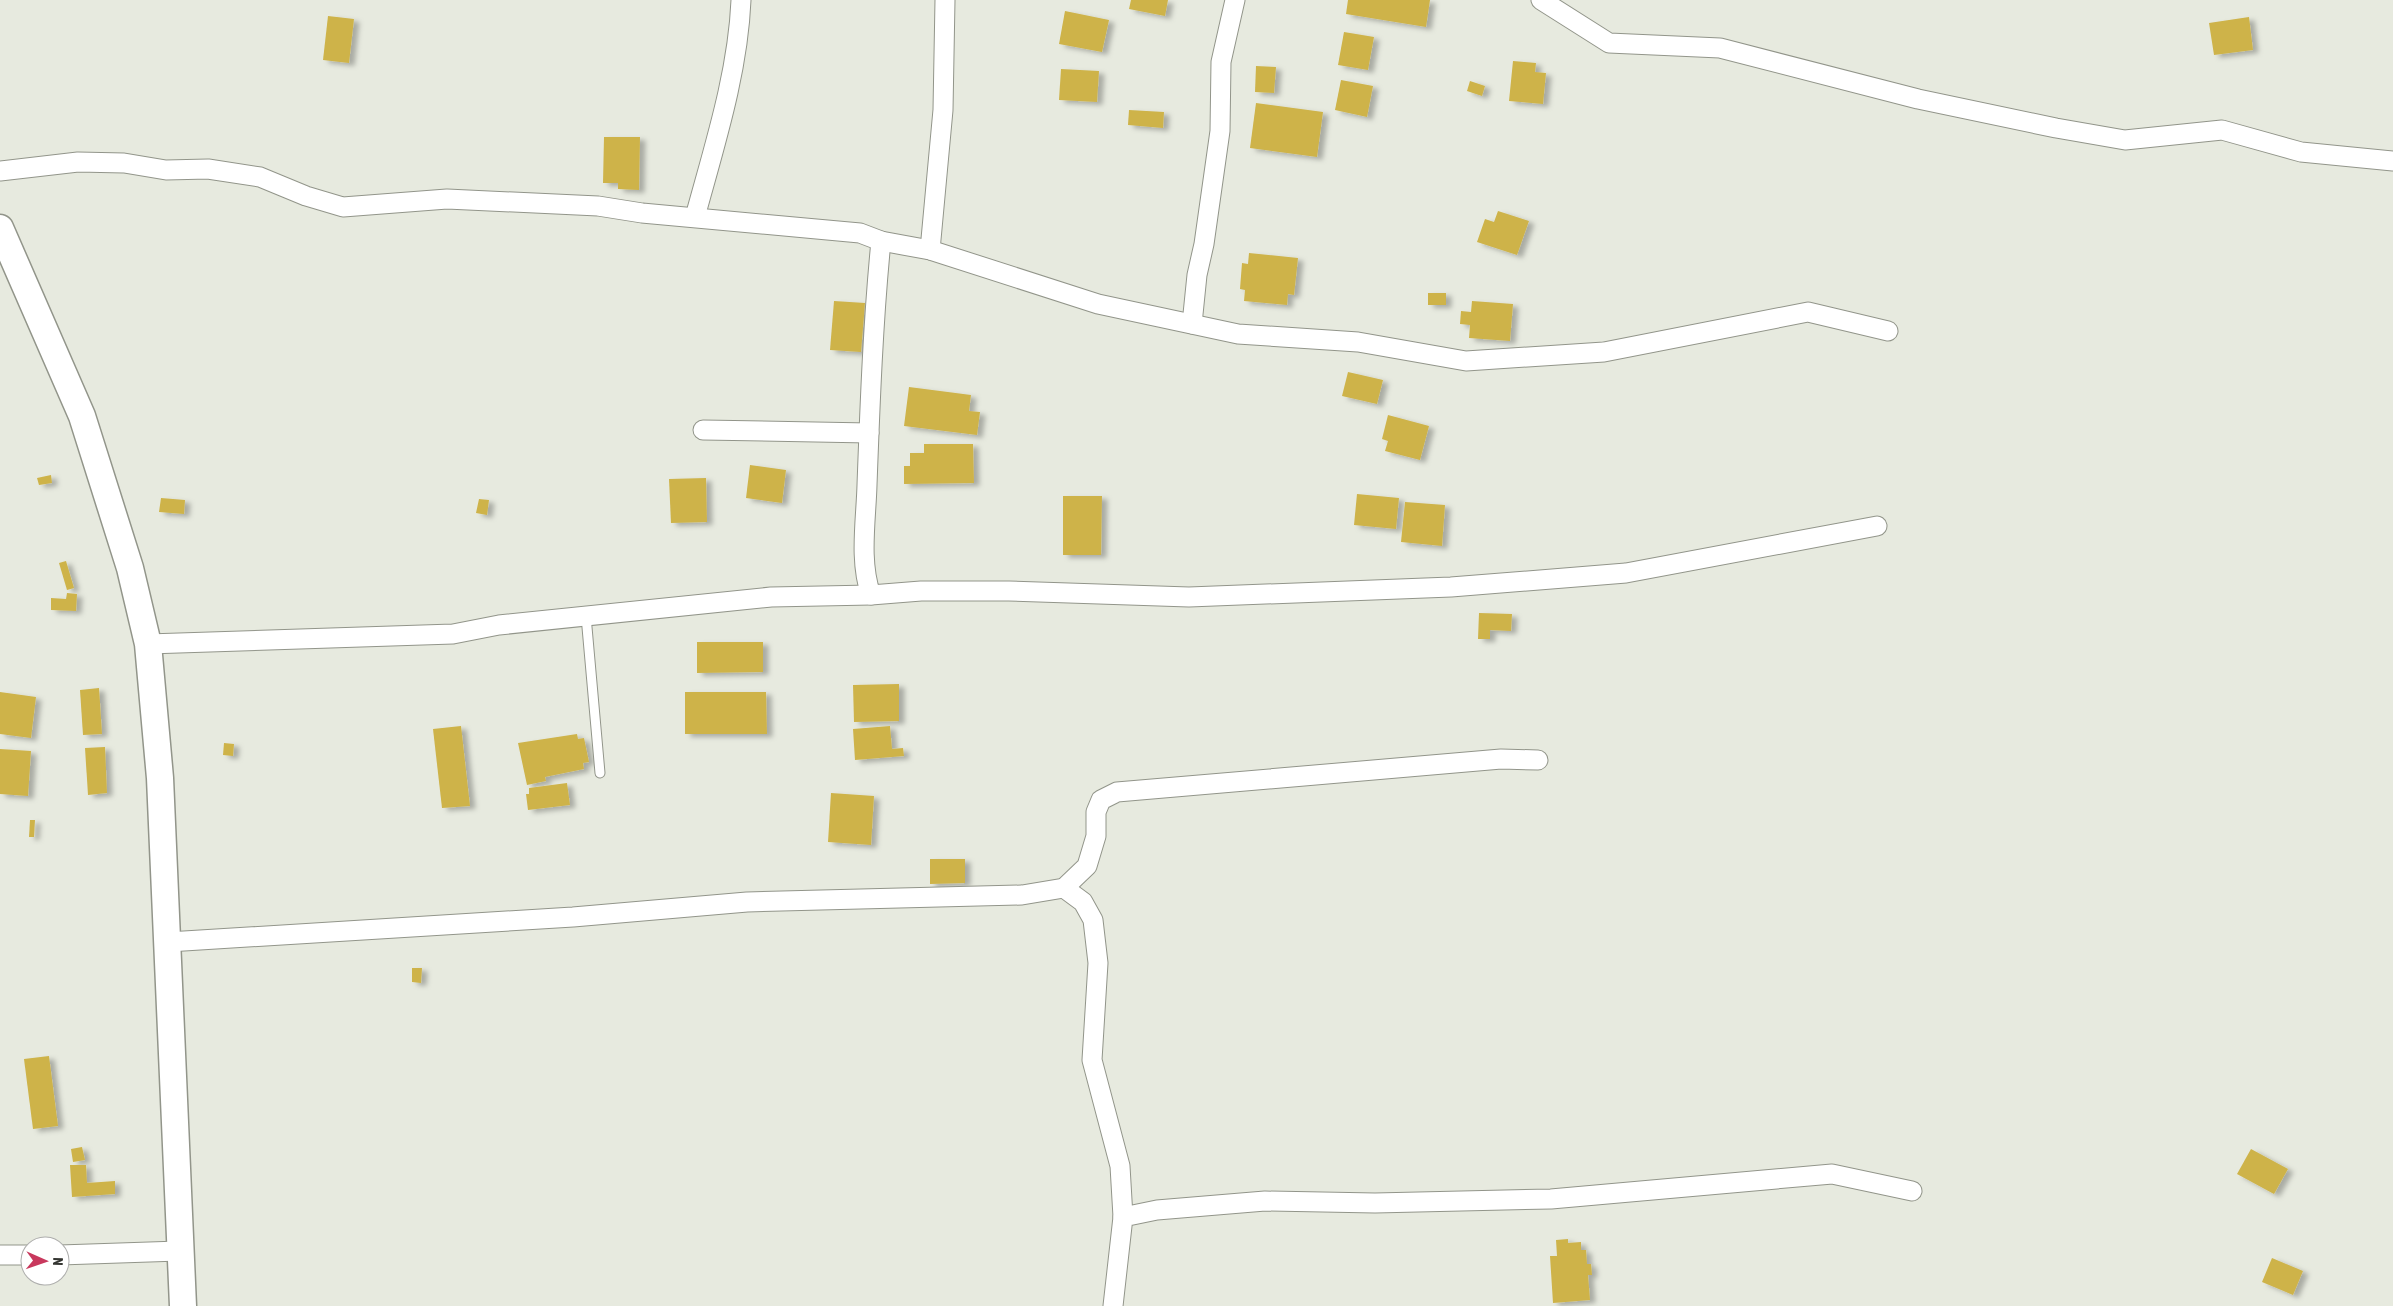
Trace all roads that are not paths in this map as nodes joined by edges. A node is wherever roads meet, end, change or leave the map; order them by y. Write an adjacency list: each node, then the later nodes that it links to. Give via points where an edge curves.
1 (741, 0): 7 (street, via 740,38)
2 (945, 0): 10 (street, via 943,110)
3 (1235, 0): 11 (street, via 1221,62 1220,131)
4 (1541, 0): 5 (street, via 1609,43 1720,48 1918,100 2056,128 2124,140 2222,130 2301,152)
5 (2393, 161)
6 (0, 171): 7 (street, via 78,162 124,163 166,170 208,169 260,177 343,207 447,199 598,206)
7 (695, 217): 9 (street, via 860,233)
8 (0, 228): 18 (main road, via 82,416 130,568)
9 (881, 241): 10 (street); 14 (street)
10 (930, 250): 11 (street, via 1098,304)
11 (1192, 324): 12 (street, via 1238,334 1358,342 1466,361 1604,352 1808,312)
12 (1888, 331)
13 (703, 430): 14 (street)
14 (869, 433): 16 (street, via 864,568)
15 (1877, 526): 16 (street, via 1626,573 1451,587 1189,597 1009,591 921,591)
16 (871, 595): 17 (street, via 771,597)
17 (586, 616): 18 (street, via 454,634); 20 (lane)
18 (148, 644): 22 (main road, via 160,778)
19 (1538, 760): 21 (street, via 1491,760 1117,792 1101,800 1096,812 1096,836 1087,866)
20 (600, 773)
21 (1064, 888): 22 (street, via 1022,895 747,902 573,917); 24 (street, via 1083,902 1093,920 1098,963 1092,1060 1120,1166)
22 (168, 942): 25 (main road)
23 (1912, 1191): 24 (street, via 1832,1174 1551,1199 1375,1203 1265,1201 1157,1210)
24 (1123, 1217): 30 (street)
25 (179, 1251): 27 (street); 29 (main road)
26 (0, 1255): 28 (street)
27 (70, 1255)
28 (20, 1256)
29 (183, 1306)
30 (1113, 1306)

